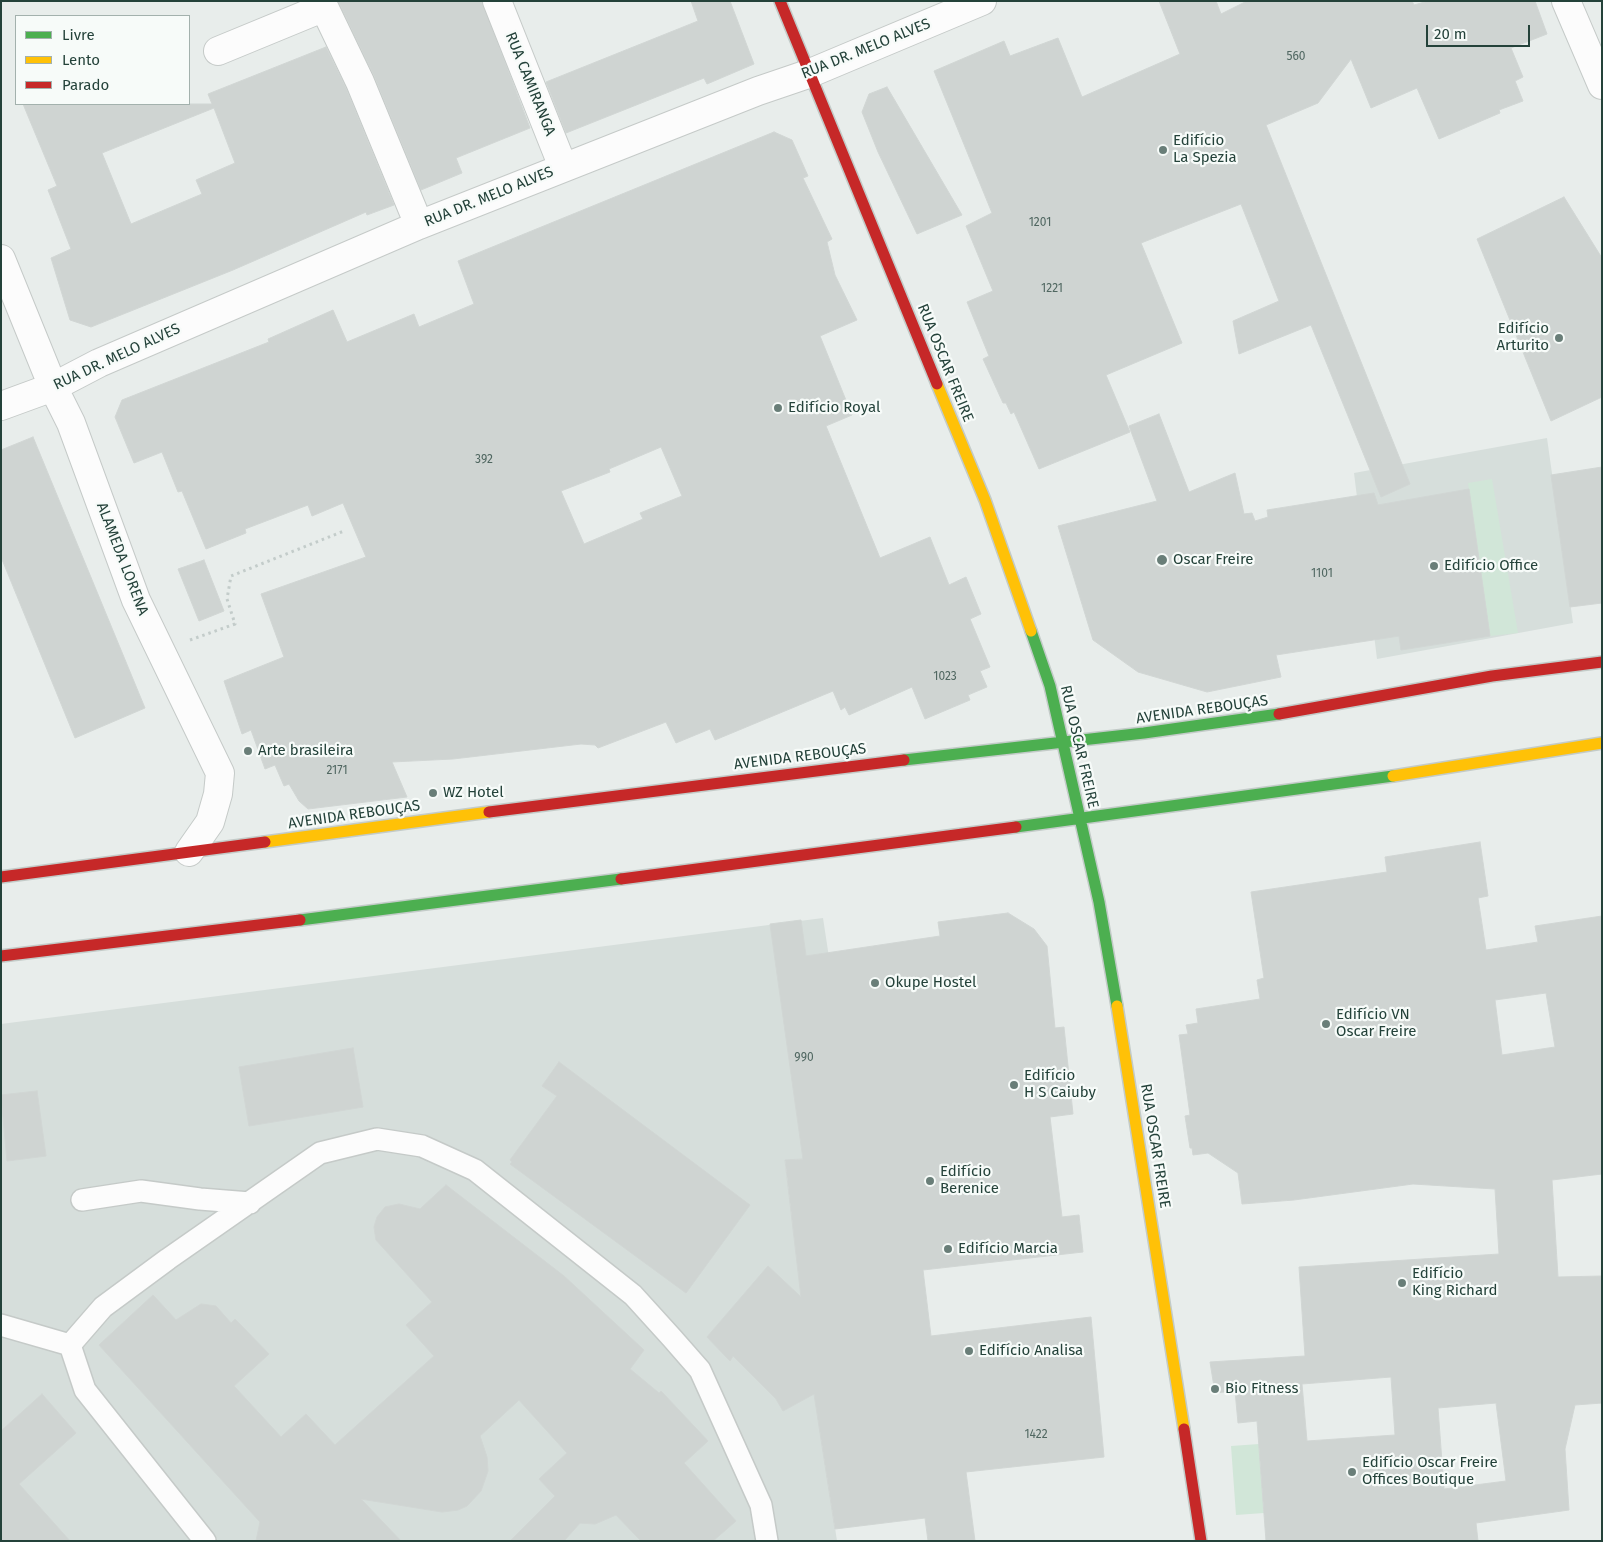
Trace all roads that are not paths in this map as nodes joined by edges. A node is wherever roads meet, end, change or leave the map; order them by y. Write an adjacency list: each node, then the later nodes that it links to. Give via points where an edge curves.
1 (497, 1): 8 (street, RUA CAMIRANGA)
2 (780, 1): 6 (main road, RUA OSCAR FREIRE)
3 (982, 1): 6 (street, RUA DR. MELO ALVES)
4 (1566, 1): 7 (street)
5 (218, 51): 9 (street, via 320,9 325,10 360,82)
6 (808, 74): 8 (street, RUA DR. MELO ALVES); 15 (main road, RUA OSCAR FREIRE, via 985,500 1050,686)
7 (1602, 85)
8 (564, 167): 9 (street, RUA DR. MELO ALVES)
9 (419, 225): 11 (street, RUA DR. MELO ALVES, via 99,363)
10 (1, 259): 11 (street, ALAMEDA LORENA)
11 (53, 387): 12 (street, RUA DR. MELO ALVES); 17 (street, ALAMEDA LORENA, via 71,423 136,600 220,773 210,822)
12 (1, 406)
13 (1602, 662): 15 (main road, AVENIDA REBOUÇAS, via 1492,676 1249,719)
14 (1602, 743): 16 (main road)
15 (1064, 744): 16 (main road, RUA OSCAR FREIRE); 17 (main road, AVENIDA REBOUÇAS, via 801,772)
16 (1081, 819): 19 (main road, via 274,924); 26 (main road, RUA OSCAR FREIRE, via 1139,1136)
17 (189, 852): 18 (main road, AVENIDA REBOUÇAS)
18 (1, 877)
19 (1, 956)
20 (82, 1200): 21 (lane, via 141,1191 200,1200)
21 (250, 1202): 23 (lane, via 103,1306); 25 (lane, via 320,1153 377,1139 422,1146 475,1170 633,1295 700,1370 761,1505)
22 (1, 1326): 23 (lane)
23 (70, 1345): 24 (lane, via 85,1390)
24 (205, 1541)
25 (767, 1541)
26 (1201, 1541)

